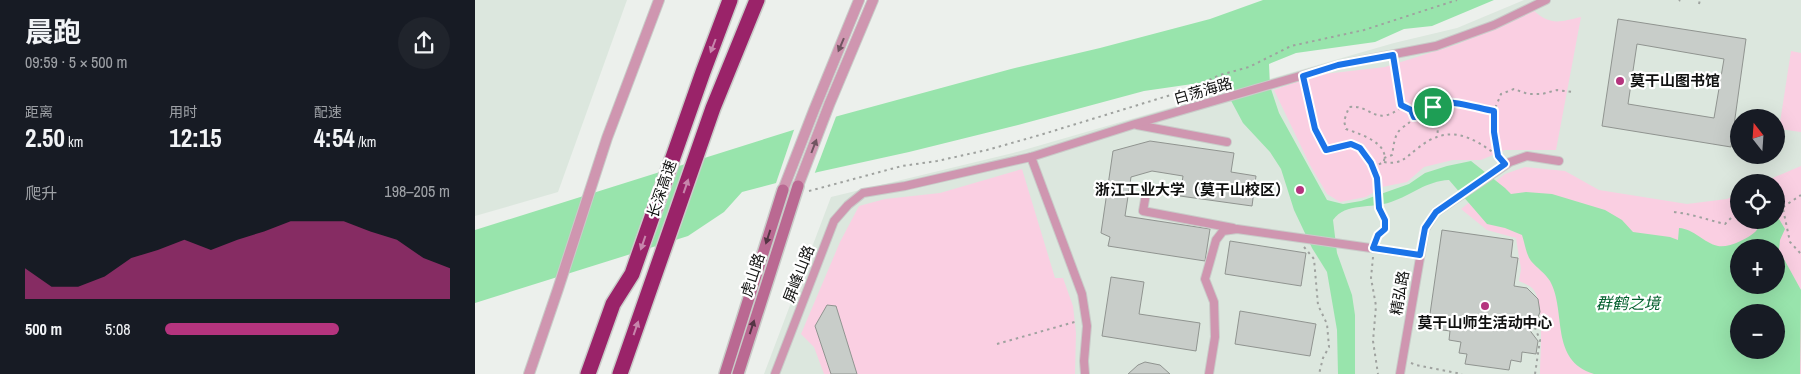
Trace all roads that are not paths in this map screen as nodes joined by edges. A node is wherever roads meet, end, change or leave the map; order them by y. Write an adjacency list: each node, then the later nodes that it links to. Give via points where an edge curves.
1 (659, 0): 17 (street, via 607,138)
2 (730, 0): 18 (highway, 长深高速, one-way to 18, via 632,274 613,304)
3 (757, 0): 19 (highway, 长深高速, one-way to 3, via 713,108)
4 (859, 0): 13 (street, one-way to 13)
5 (873, 0): 11 (street, one-way to 5, via 829,105)
6 (1546, 0): 7 (street, 白荡海路, via 1494,25 1436,46 1338,65)
7 (1135, 124): 8 (street); 9 (street, 白荡海路)
8 (1227, 142)
9 (1031, 157): 14 (street, 白荡海路); 23 (street, via 1082,294)
10 (1559, 162): 16 (street, 精弘路, via 1527,156 1505,164 1436,212 1425,228)
11 (804, 188): 21 (main road, 虎山路, one-way to 11)
12 (1147, 188): 15 (street, via 1143,211)
13 (783, 190): 20 (main road, 虎山路, one-way to 20)
14 (863, 193): 22 (street, 屏峰山路, via 834,221)
15 (1237, 228): 16 (street); 24 (street, via 1223,231 1216,240 1205,279 1214,302 1215,337)
16 (1420, 255): 25 (street, 精弘路)
17 (529, 374)
18 (588, 374)
19 (620, 374)
20 (725, 374)
21 (738, 374)
22 (775, 374)
23 (1085, 374)
24 (1209, 374)
25 (1400, 374)

